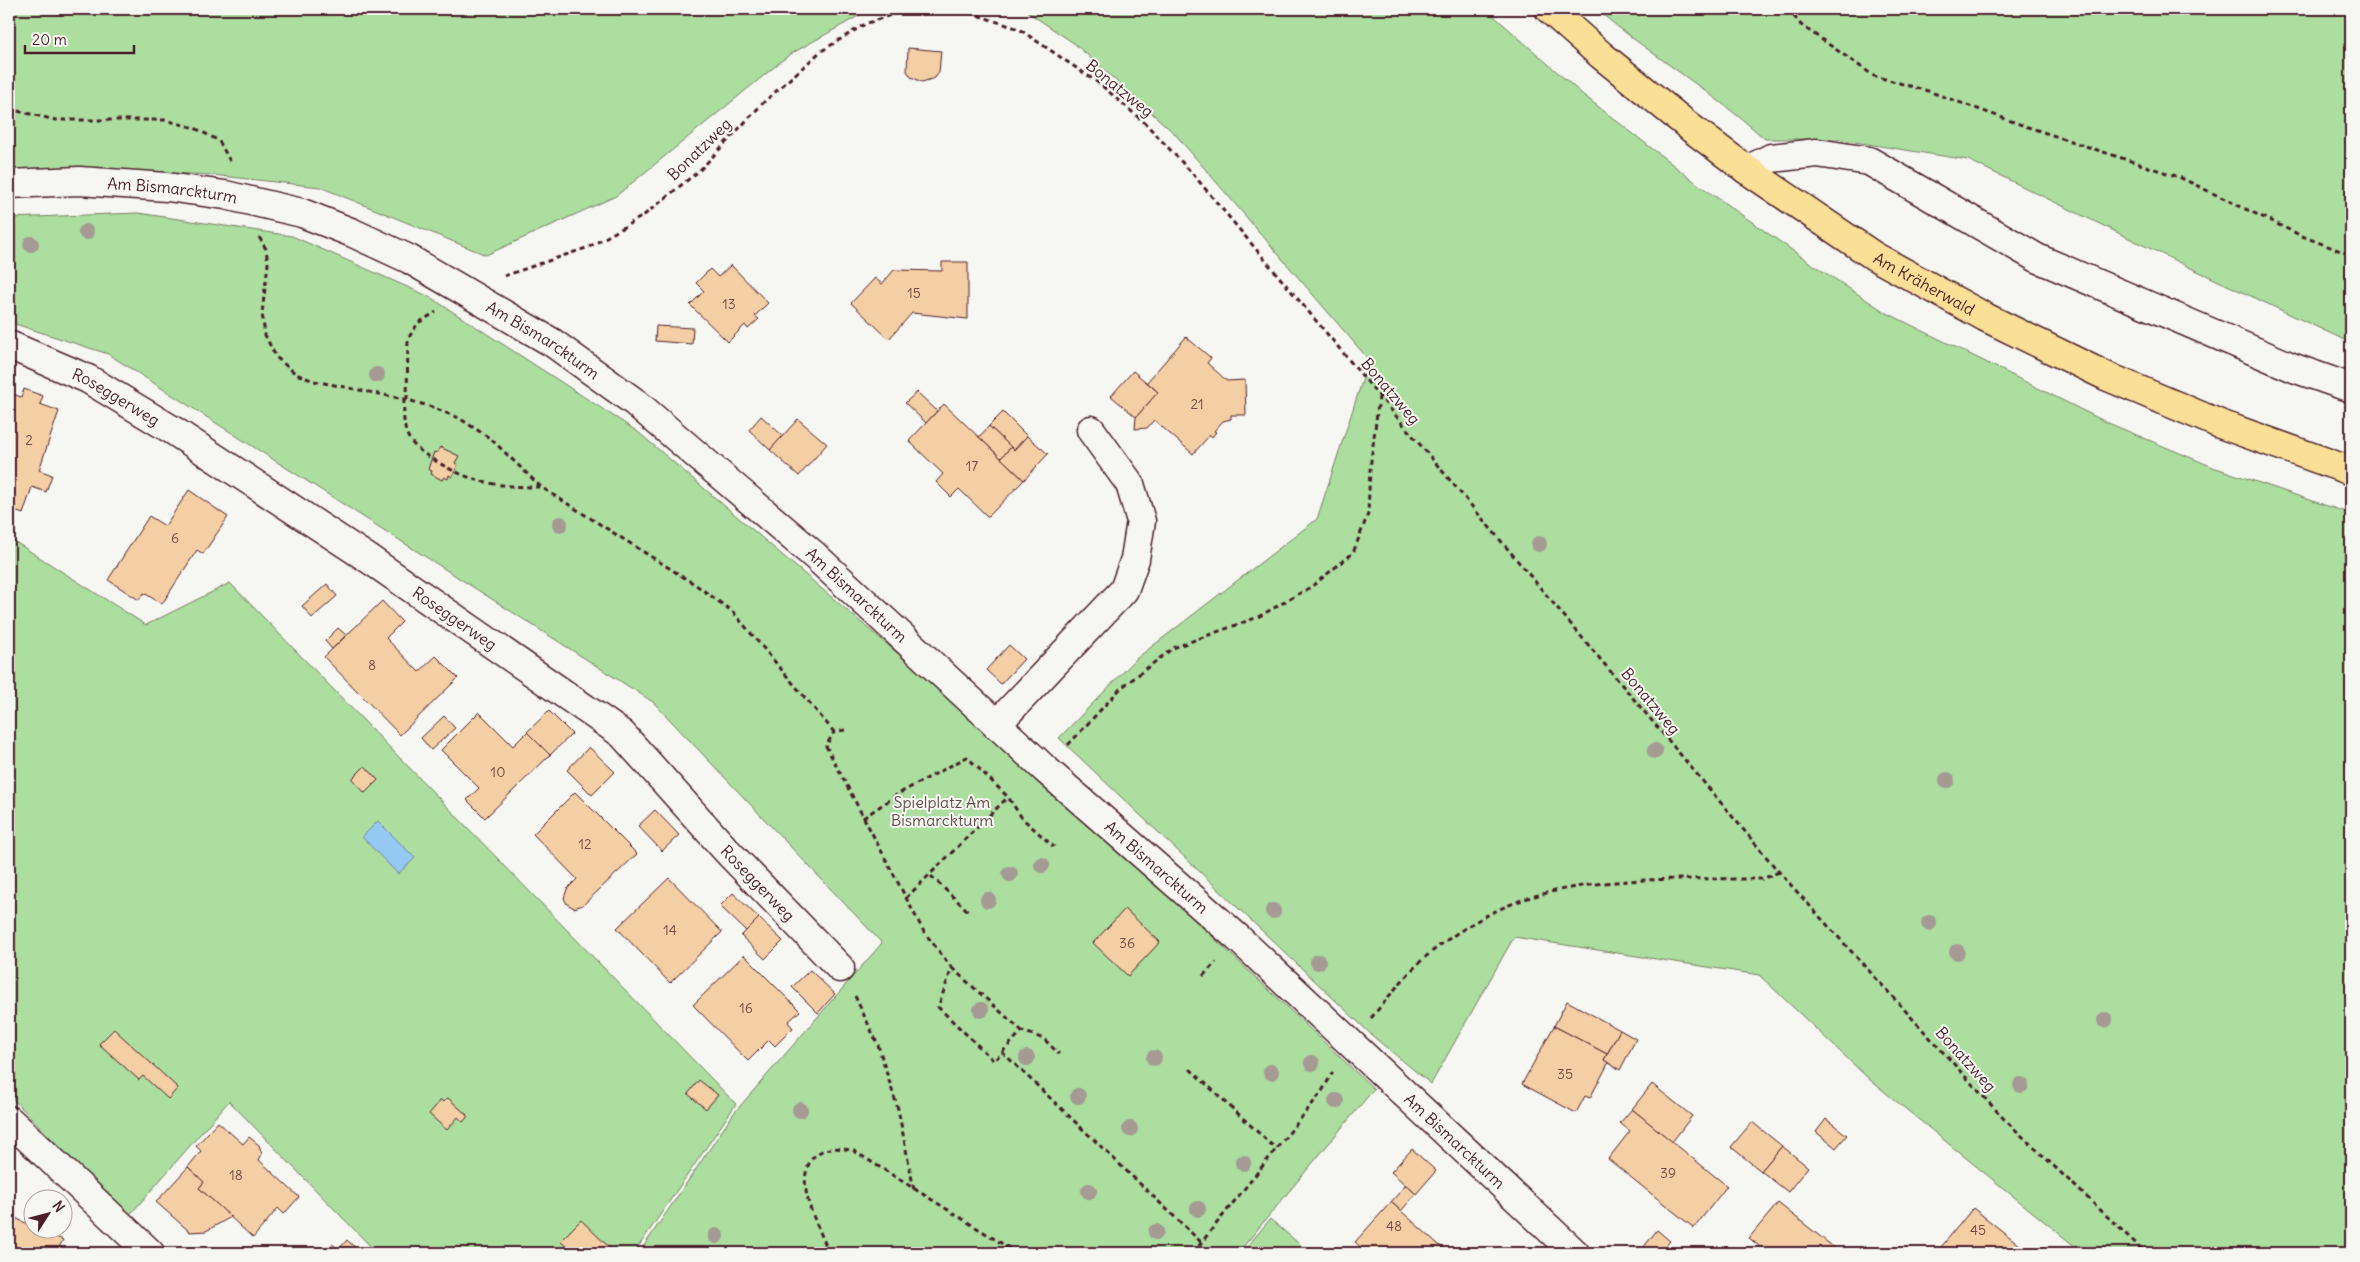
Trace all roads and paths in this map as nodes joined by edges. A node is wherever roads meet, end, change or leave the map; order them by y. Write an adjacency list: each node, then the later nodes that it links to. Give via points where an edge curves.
1 (908, 9): 11 (path, Bonatzweg, via 865,24 820,52 764,102 700,170 643,216 589,247)
2 (925, 9): 14 (path, Bonatzweg, via 962,10 1019,29 1100,84 1146,124 1192,173)
3 (1549, 9): 6 (main road, Am Kräherwald, via 1601,56)
4 (1788, 9): 9 (path, via 1801,26 1874,76 1928,91 2179,177 2302,236)
5 (9, 109): 8 (path, via 56,120 165,120 195,128 218,141 233,166 239,182)
6 (1747, 170): 13 (street, via 1771,158 1817,153 1869,160 2037,258 2294,368); 17 (main road, Am Kräherwald, via 1874,256 1985,317 2106,376 2211,420)
7 (9, 184): 8 (street, Am Bismarckturm, via 79,181 166,187)
8 (236, 197): 11 (street, Am Bismarckturm, via 302,213 353,233 409,259)
9 (2351, 255)
10 (268, 264): 15 (path, via 262,313 265,335 276,357 296,374 314,381)
11 (462, 290): 15 (path, via 446,306 418,323 408,340); 19 (street, Am Bismarckturm, via 553,343 636,403 814,556)
12 (9, 345): 31 (street, Roseggerweg, via 88,378 174,431 374,563 622,734 726,850)
13 (2351, 388)
14 (1379, 397): 22 (path, via 1368,514 1353,553 1311,587 1258,617 1173,648 1121,688); 26 (path, Bonatzweg)
15 (406, 399): 18 (path, via 459,418 491,439); 18 (path, via 403,423 409,440 420,451 448,469 482,483)
16 (1091, 430): 19 (street, via 1130,484 1141,521 1135,559 1124,590)
17 (2351, 471)
18 (542, 487): 21 (path, via 734,612)
19 (996, 724): 22 (street, Am Bismarckturm)
20 (844, 730): 21 (path)
21 (834, 732): 24 (path, via 826,746)
22 (1045, 769): 35 (street, Am Bismarckturm)
23 (1008, 797): 24 (path, via 967,757 898,794); 25 (path, via 1022,818); 27 (path)
24 (863, 818): 28 (path)
25 (1054, 847)
26 (1779, 872): 35 (path, via 1762,879 1602,885 1539,894 1514,903 1474,922 1422,961); 48 (path, Bonatzweg, via 2004,1119)
27 (931, 876): 28 (path); 29 (path)
28 (906, 898): 32 (path, via 924,932)
29 (968, 912)
30 (1213, 965): 33 (path)
31 (840, 968): 41 (path, via 878,1045 898,1109)
32 (952, 968): 34 (path); 36 (path, via 938,1007 994,1061)
33 (1202, 976)
34 (1022, 1031): 36 (path); 37 (path, via 1044,1039)
35 (1351, 1041): 40 (path, via 1321,1092); 47 (street, Am Bismarckturm)
36 (1002, 1052): 42 (path)
37 (1059, 1054)
38 (1190, 1069): 40 (path)
39 (9, 1120): 43 (street)
40 (1276, 1149): 42 (path)
41 (914, 1191): 44 (path, via 854,1151 839,1147 823,1149 814,1155 806,1180 809,1205); 45 (path)
42 (1202, 1243): 46 (path)
43 (150, 1253)
44 (829, 1253)
45 (1017, 1253)
46 (1193, 1253)
47 (1575, 1253)
48 (2146, 1253)

